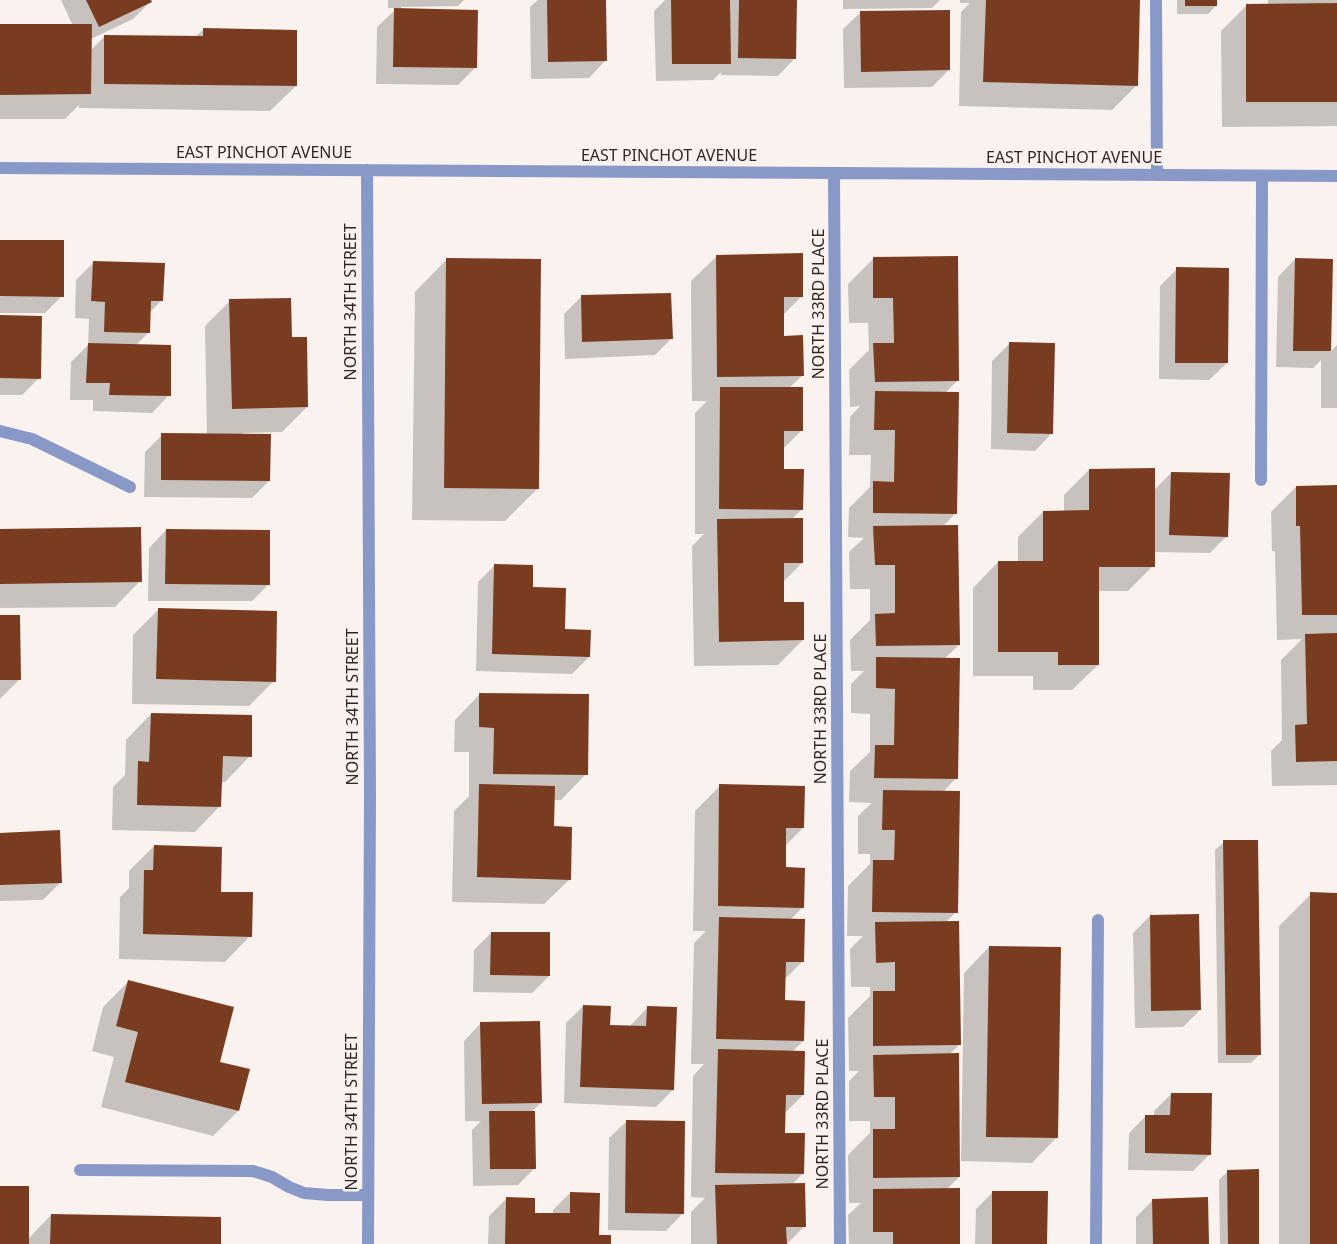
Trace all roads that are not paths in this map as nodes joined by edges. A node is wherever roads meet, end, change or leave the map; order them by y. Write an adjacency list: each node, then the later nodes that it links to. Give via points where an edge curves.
1 (1156, 0): 5 (street)
2 (0, 168): 3 (street, EAST PINCHOT AVENUE)
3 (367, 170): 4 (street, EAST PINCHOT AVENUE); 13 (street, NORTH 34TH STREET)
4 (834, 173): 5 (street, EAST PINCHOT AVENUE); 15 (street, NORTH 33RD PLACE)
5 (1157, 175): 6 (street, EAST PINCHOT AVENUE)
6 (1262, 176): 7 (street, EAST PINCHOT AVENUE); 9 (street)
7 (1337, 176)
8 (0, 431): 10 (street, via 32,439)
9 (1261, 480)
10 (130, 487)
11 (1098, 920): 16 (street)
12 (80, 1170): 13 (street, via 253,1171 304,1193)
13 (368, 1195): 14 (street, NORTH 34TH STREET)
14 (368, 1244)
15 (840, 1244)
16 (1096, 1244)

